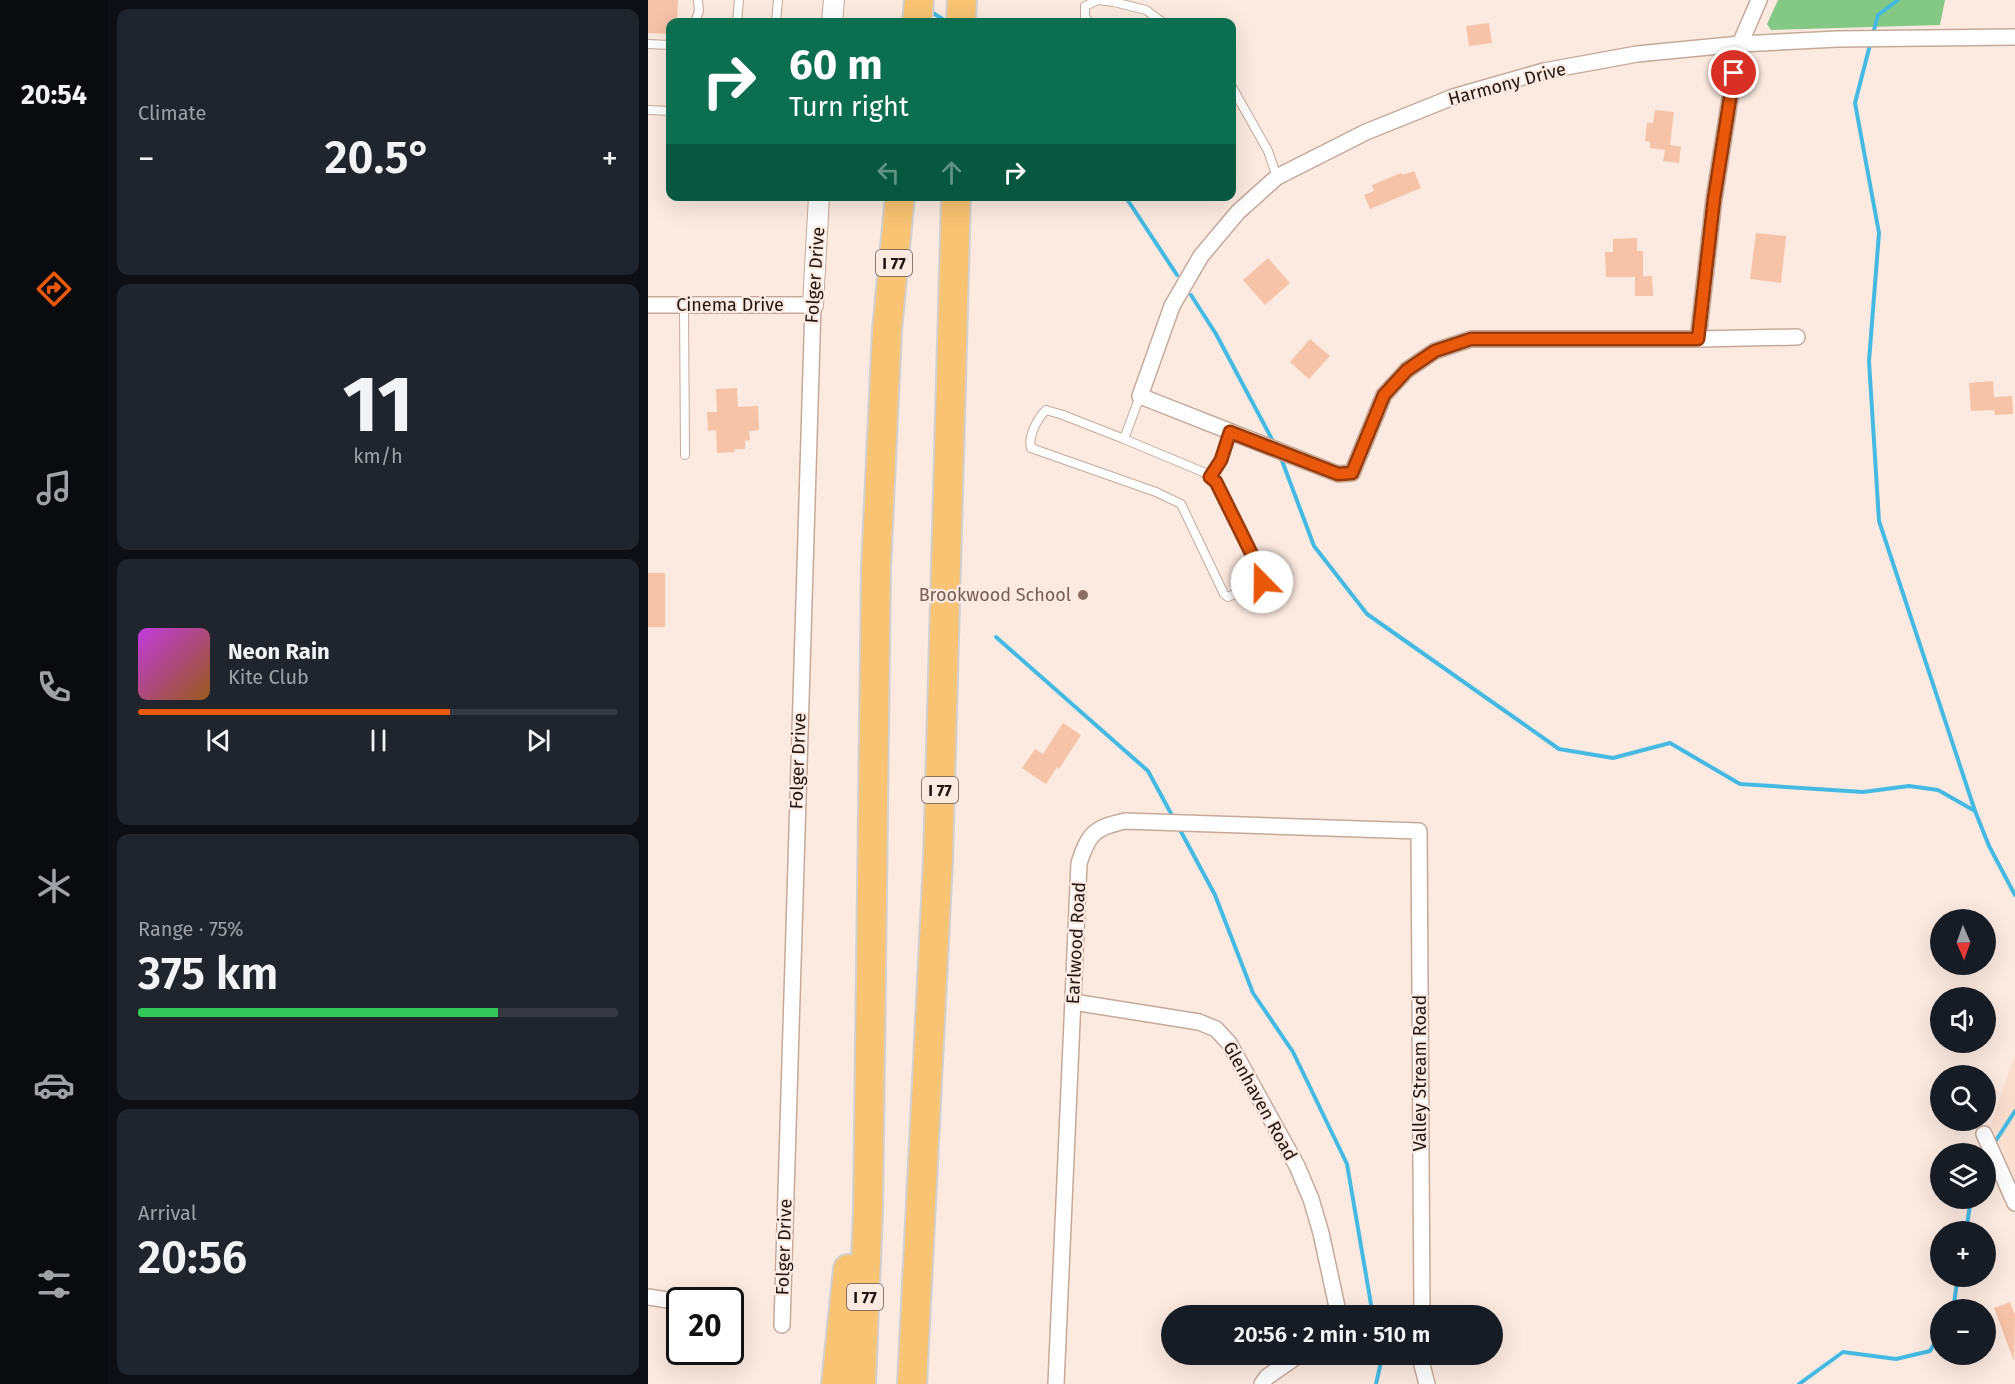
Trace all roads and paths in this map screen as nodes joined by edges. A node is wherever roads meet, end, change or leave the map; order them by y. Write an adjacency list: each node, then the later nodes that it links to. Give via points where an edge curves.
1 (698, 0): 8 (lane)
2 (739, 0): 9 (lane)
3 (778, 0): 10 (lane)
4 (834, 0): 11 (street)
5 (919, 0): 12 (highway)
6 (962, 0): 13 (highway)
7 (1759, 0): 18 (street)
8 (696, 18)
9 (737, 18)
10 (776, 18)
11 (832, 18)
12 (917, 18)
13 (961, 18)
14 (1086, 18): 15 (lane, via 1085,6 1098,0 1146,10)
15 (1157, 18)
16 (2015, 37): 18 (street, Harmony Drive)
17 (648, 44): 19 (lane)
18 (1740, 44): 23 (street, Harmony Drive, via 1637,54 1544,71 1453,97 1366,132); 31 (street, via 1714,199)
19 (666, 45)
20 (1236, 94): 23 (lane, via 1268,151)
21 (648, 110): 22 (lane)
22 (666, 111)
23 (1277, 177): 32 (street, Harmony Drive, via 1238,212 1201,256 1172,306)
24 (819, 201): 29 (street, Folger Drive)
25 (900, 201): 41 (highway, I 77, via 887,330 876,568)
26 (956, 201): 51 (highway, I 77, via 938,860)
27 (648, 305): 28 (street, Cinema Drive)
28 (684, 305): 29 (street, Cinema Drive); 35 (lane)
29 (813, 305): 46 (street, Folger Drive)
30 (1797, 337): 31 (street)
31 (1698, 339): 33 (street, via 1471,339 1435,351 1407,370 1384,395 1352,473 1338,474)
32 (1140, 396): 33 (street); 34 (lane)
33 (1230, 432): 36 (lane, via 1221,460)
34 (1124, 439): 36 (lane); 36 (lane, via 1046,410 1039,416 1030,442 1031,448 1181,504 1228,597 1262,582 1262,575)
35 (686, 455)
36 (1210, 477)
37 (1419, 831): 38 (street, Earlwood Road, via 1125,821 1103,826 1086,842 1079,863); 45 (street, Valley Stream Road)
38 (1073, 1002): 44 (street, Glenhaven Road, via 1199,1022 1216,1029 1229,1042 1311,1199); 52 (street, Earlwood Road)
39 (1984, 1134): 40 (street)
40 (2015, 1203)
41 (868, 1210): 49 (highway, via 850,1255); 50 (highway, I 77)
42 (648, 1298): 43 (street)
43 (666, 1300)
44 (1337, 1305)
45 (1422, 1305)
46 (782, 1325)
47 (1284, 1365): 53 (street)
48 (1422, 1365): 54 (street)
49 (836, 1384)
50 (861, 1384)
51 (912, 1384)
52 (1056, 1384)
53 (1262, 1384)
54 (1427, 1384)

